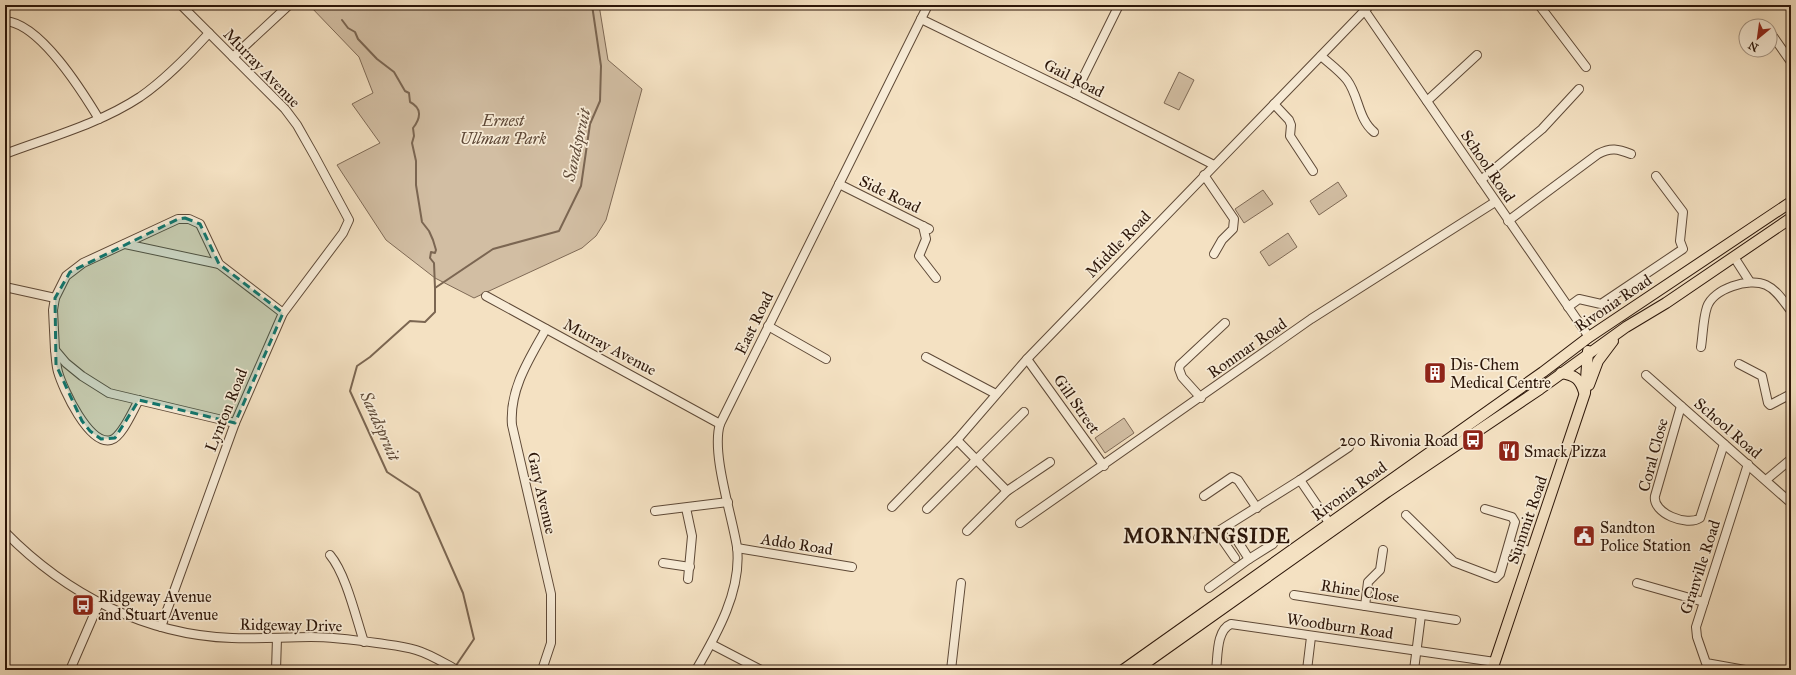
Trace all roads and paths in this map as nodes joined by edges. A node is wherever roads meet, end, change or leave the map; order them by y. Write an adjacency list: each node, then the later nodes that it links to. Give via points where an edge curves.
1 (181, 5): 9 (street, Murray Avenue)
2 (289, 5): 13 (street)
3 (928, 5): 7 (street, East Road)
4 (1119, 5): 17 (street)
5 (1538, 5): 15 (street)
6 (1367, 8): 12 (street, Middle Road); 18 (street, School Road)
7 (921, 19): 17 (street, Gail Road); 29 (street, East Road)
8 (5, 21): 20 (street, via 19,24 37,38 74,80)
9 (209, 33): 13 (street, Murray Avenue); 20 (street, via 155,86)
10 (1778, 43): 14 (street)
11 (1477, 55): 18 (street)
12 (1321, 56): 19 (street, Middle Road); 21 (street, via 1347,80 1364,121)
13 (233, 57): 33 (street, Murray Avenue, via 274,97 297,125)
14 (1791, 62)
15 (1586, 68)
16 (1579, 89): 28 (street, via 1542,130)
17 (1075, 94): 24 (street, Gail Road)
18 (1427, 101): 28 (street, School Road)
19 (1274, 104): 24 (street, Middle Road); 25 (street, via 1289,120 1290,136)
20 (99, 119): 22 (street)
21 (1374, 132)
22 (5, 154)
23 (1631, 154): 34 (street, via 1616,148 1598,154)
24 (1214, 165): 26 (street, Middle Road)
25 (1314, 171)
26 (1204, 175): 36 (street, via 1234,219 1233,229 1222,240); 57 (street, Middle Road)
27 (1656, 176): 44 (street, via 1683,212 1680,241 1683,249 1601,304 1579,299)
28 (1481, 180): 30 (street, School Road)
29 (839, 184): 39 (street, Side Road, via 926,227 926,239 920,256); 48 (street, East Road)
30 (1495, 202): 34 (street, School Road); 64 (street, Ronmar Road, via 1311,319)
31 (1791, 202): 51 (main road, Rivonia Road)
32 (1791, 218): 37 (main road, Rivonia Road)
33 (349, 220): 46 (street, Lynton Road, via 347,228)
34 (1508, 221): 44 (street, School Road)
35 (125, 244): 38 (street); 38 (street, via 178,219 189,219 200,224); 43 (street, via 70,272 60,284)
36 (1214, 254)
37 (1734, 257): 40 (street); 49 (main road, Rivonia Road)
38 (219, 264): 46 (street)
39 (936, 278)
40 (1750, 282): 45 (street, via 1766,285 1773,290); 52 (street, via 1728,288 1712,298 1707,306)
41 (5, 287): 43 (street)
42 (486, 296): 50 (street, Murray Avenue)
43 (55, 298): 53 (street)
44 (1568, 307): 51 (street, School Road)
45 (1791, 312)
46 (284, 313): 68 (street, Lynton Road)
47 (1225, 323): 64 (street, via 1180,365 1182,377)
48 (768, 326): 56 (street); 69 (street, East Road)
49 (1626, 327): 54 (main road, Rivonia Road); 62 (main road, via 1601,356)
50 (546, 329): 69 (street, Murray Avenue); 131 (street, Gary Avenue, via 521,376 511,408 512,425 551,594 552,643)
51 (1589, 336): 54 (main road, Summit Road); 71 (main road, Rivonia Road, via 1543,372)
52 (1702, 347)
53 (55, 350): 65 (street, via 71,367 98,387 109,393); 65 (street, via 60,377 82,421 90,431 102,439 111,440 120,434)
54 (1587, 355): 59 (main road, Rivonia Road); 62 (main road, Summit Road)
55 (926, 357): 61 (street)
56 (826, 359)
57 (1027, 359): 61 (street, Middle Road); 79 (street, Gill Street)
58 (1739, 364): 63 (street, via 1762,376 1770,405)
59 (1561, 373): 62 (main road, via 1580,380); 72 (main road, Rivonia Road)
60 (1646, 375): 66 (street, School Road)
61 (996, 394): 70 (street, Middle Road)
62 (1585, 394): 104 (main road, Summit Road)
63 (1791, 394)
64 (1201, 398): 79 (street, Ronmar Road)
65 (139, 400): 68 (street)
66 (1681, 406): 73 (street, School Road); 73 (street, Coral Close, via 1655,496 1655,503 1659,508 1684,520 1694,521 1700,518)
67 (1024, 412): 75 (street)
68 (235, 423): 121 (street, Lynton Road)
69 (720, 424): 84 (street, East Road, via 719,456)
70 (957, 440): 75 (street); 86 (street, Middle Road)
71 (1442, 443): 72 (main road, via 1450,446); 95 (main road, Rivonia Road)
72 (1459, 444): 95 (main road, Rivonia Road)
73 (1724, 444): 78 (street, School Road)
74 (1349, 447): 80 (street)
75 (976, 459): 82 (street); 89 (street)
76 (1791, 459): 81 (street)
77 (1050, 462): 82 (street)
78 (1748, 464): 81 (street, School Road); 116 (street, Granville Road)
79 (1104, 466): 93 (street, Ronmar Road)
80 (1300, 480): 88 (street); 95 (street)
81 (1766, 480): 85 (street, School Road)
82 (1007, 490): 96 (street)
83 (1204, 496): 88 (street, via 1232,477 1238,480)
84 (728, 502): 87 (street); 102 (street, East Road)
85 (1791, 503)
86 (892, 507)
87 (686, 508): 91 (street); 109 (street, via 692,536)
88 (1257, 508): 94 (street)
89 (927, 509)
90 (1485, 509): 101 (street, via 1515,519)
91 (655, 511)
92 (1406, 515): 101 (street, via 1454,562 1493,578 1499,576)
93 (1020, 524)
94 (1228, 526): 98 (street); 107 (street)
95 (1332, 527): 135 (main road, Rivonia Road); 136 (main road, Rivonia Road)
96 (967, 531)
97 (5, 532): 117 (street, Ridgeway Drive, via 50,572)
98 (1217, 532): 99 (street); 106 (street)
99 (1198, 538)
100 (1273, 544): 107 (street)
101 (1509, 544): 104 (street)
102 (737, 548): 110 (street, Addo Road); 125 (street, East Road, via 730,601)
103 (1383, 550): 118 (street, via 1380,570 1368,582)
104 (1532, 552): 127 (main road, Summit Road)
105 (330, 555): 124 (street, via 344,582)
106 (1235, 558)
107 (1249, 558): 114 (street)
108 (663, 563): 109 (street)
109 (690, 567): 111 (street)
110 (852, 567)
111 (688, 579)
112 (1637, 582): 116 (street)
113 (962, 583): 134 (street)
114 (1209, 588)
115 (1294, 595): 118 (street, Rhine Close)
116 (1704, 602): 140 (street, Granville Road, via 1696,629 1705,662)
117 (99, 603): 121 (street, Ridgeway Drive); 128 (street)
118 (1365, 606): 119 (street, Rhine Close)
119 (1421, 615): 120 (street, Rhine Close); 126 (street)
120 (1456, 620)
121 (161, 627): 123 (street, Ridgeway Drive, via 216,637)
122 (1311, 637): 126 (street, Woodburn Road); 137 (street, Woodburn Road, via 1231,624 1225,628 1221,636); 138 (street)
123 (277, 638): 124 (street, Ridgeway Drive, via 317,637); 129 (street)
124 (364, 642): 130 (street, Ridgeway Drive, via 415,650)
125 (711, 644): 132 (street, East Road); 133 (street)
126 (1416, 652): 127 (street, Woodburn Road); 139 (street)
127 (1494, 666)
128 (70, 670)
129 (276, 670)
130 (456, 670)
131 (542, 670)
132 (696, 670)
133 (761, 670)
134 (951, 670)
135 (1123, 670)
136 (1136, 670)
137 (1216, 670)
138 (1307, 670)
139 (1414, 670)
140 (1745, 670)

